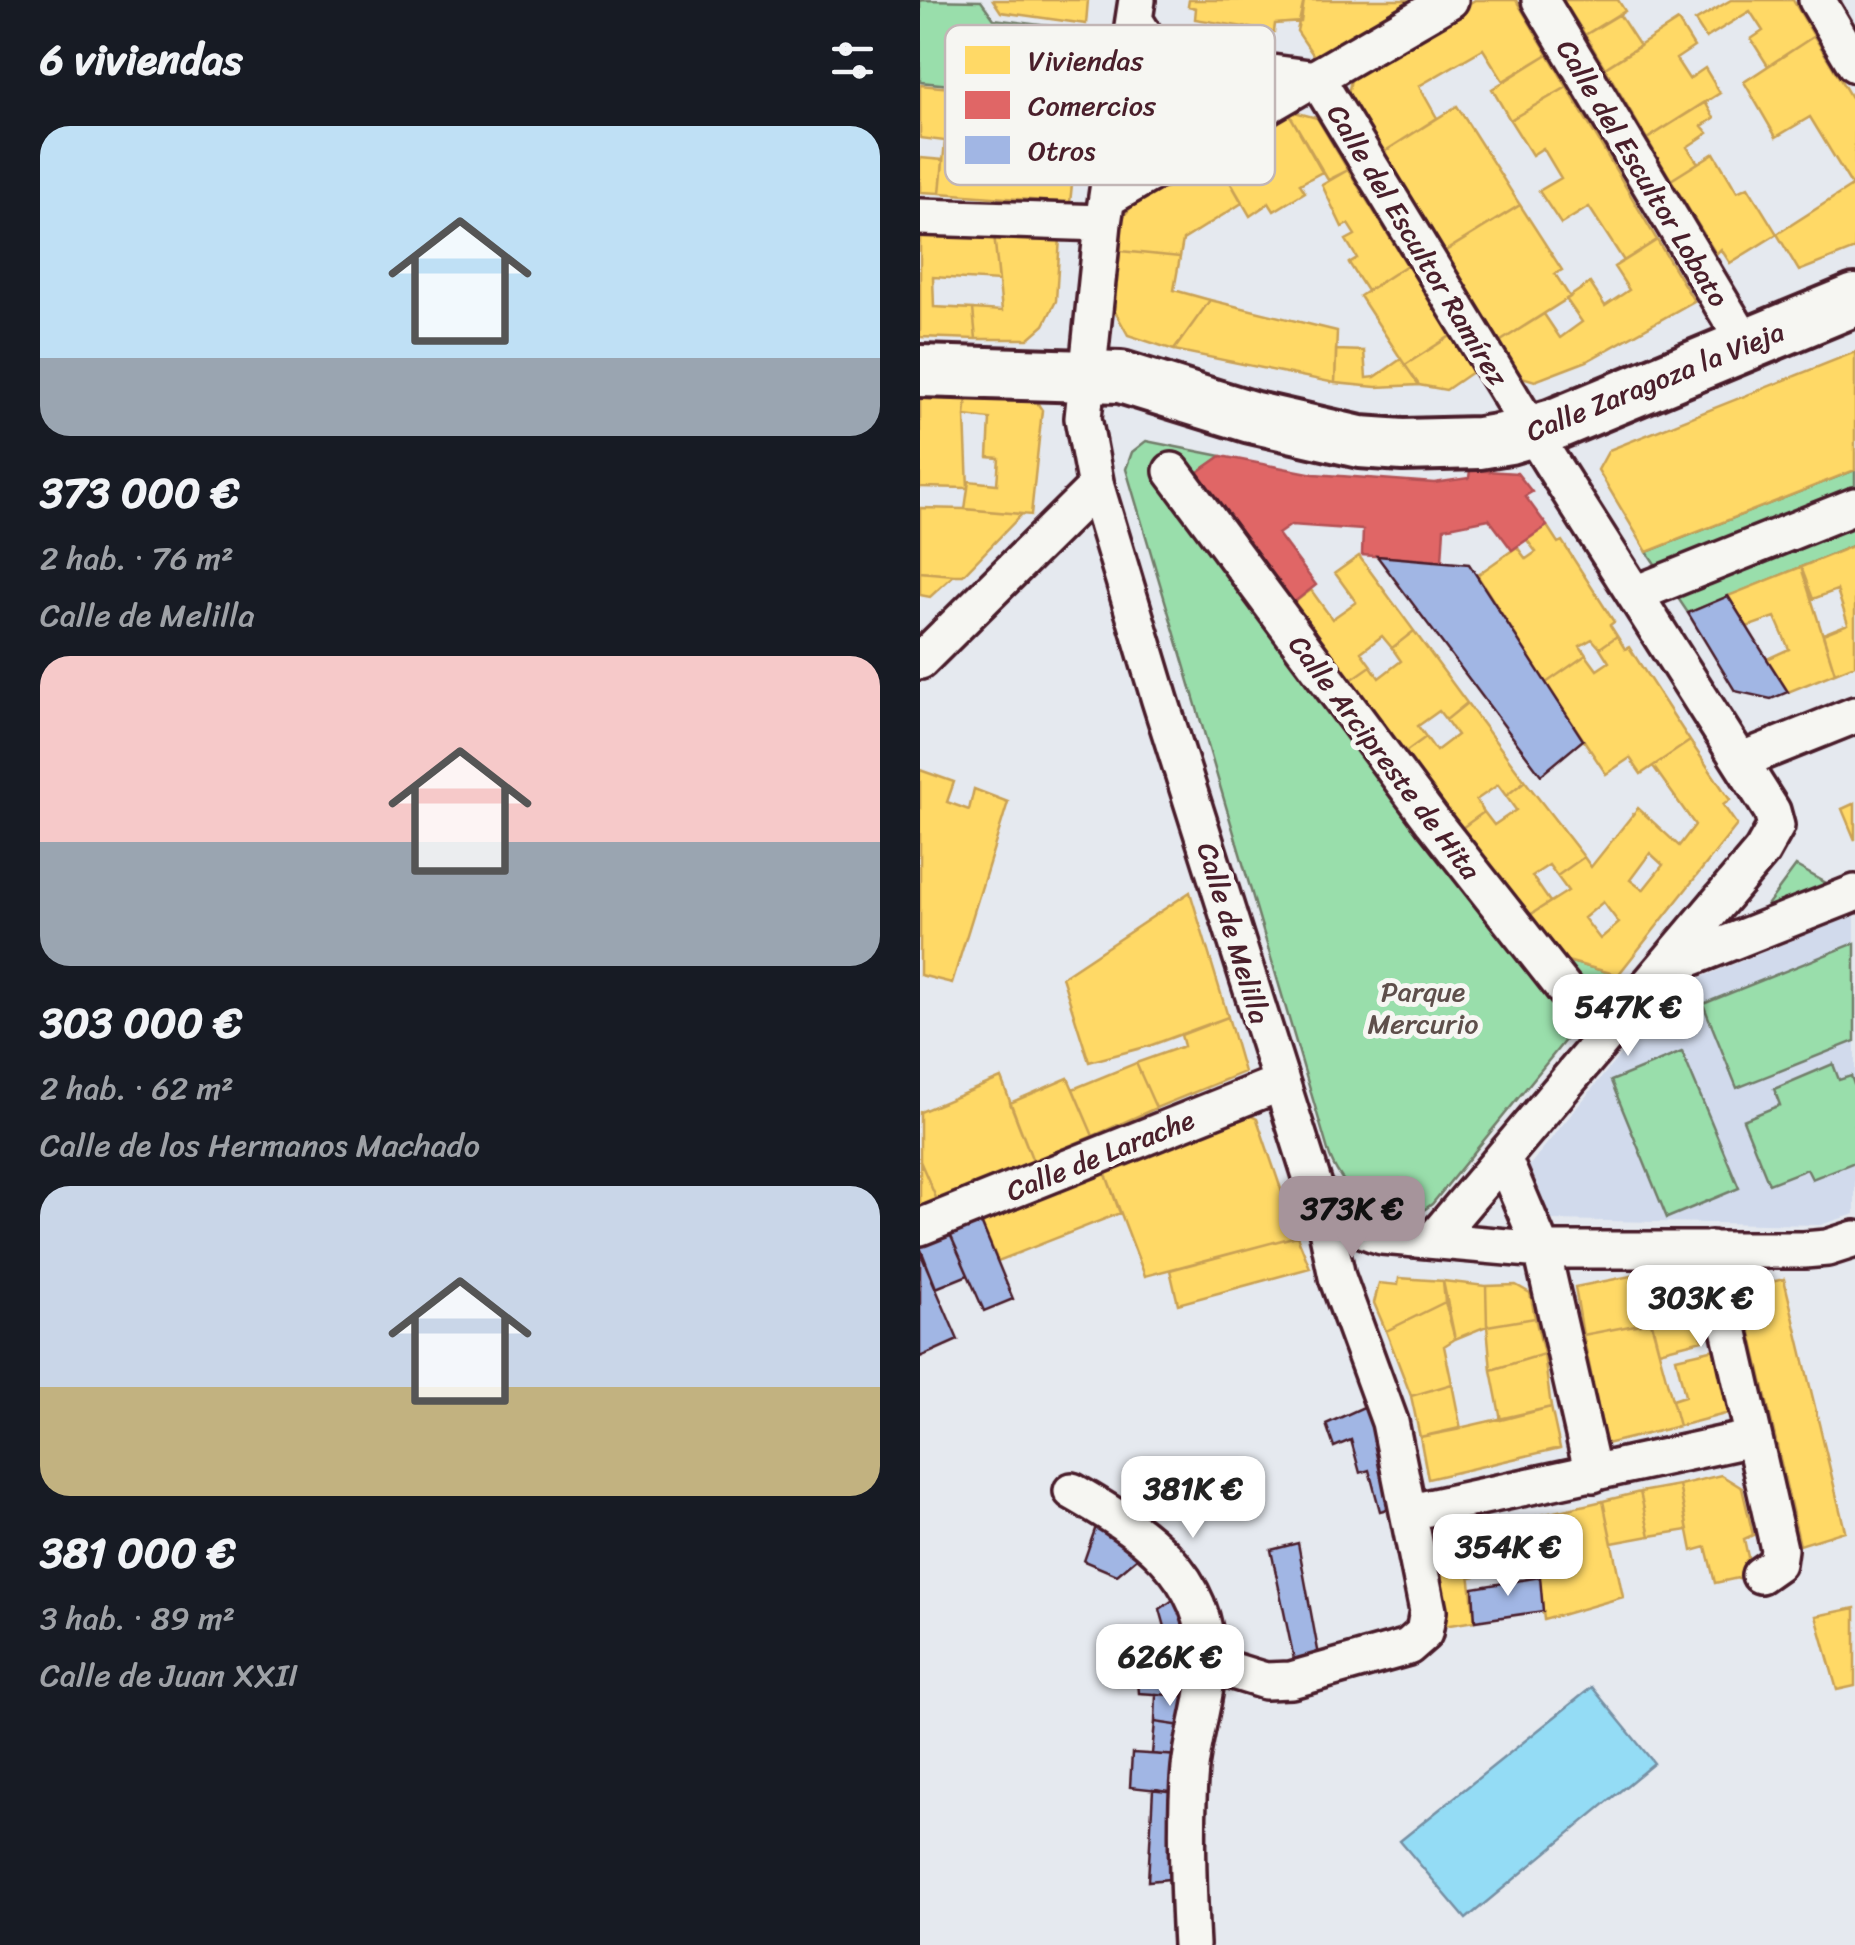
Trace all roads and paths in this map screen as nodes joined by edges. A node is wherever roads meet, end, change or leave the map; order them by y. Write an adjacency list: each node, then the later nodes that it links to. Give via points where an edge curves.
1 (1450, 0): 6 (street)
2 (1540, 0): 13 (street, Calle del Escultor Lobato)
3 (1817, 0): 4 (street)
4 (1855, 64)
5 (1275, 74): 6 (street, Calle del Escultor Ramírez)
6 (1317, 79): 7 (street); 16 (street, Calle del Escultor Ramírez)
7 (1275, 100)
8 (1109, 185): 10 (street, Calle de Melilla)
9 (1145, 185): 10 (street)
10 (1105, 211): 11 (street); 15 (street, Calle de Melilla)
11 (920, 216)
12 (1855, 300): 13 (main road, Calle Zaragoza la Vieja)
13 (1746, 346): 16 (main road, Calle Zaragoza la Vieja)
14 (920, 371): 15 (main road, Calle Zaragoza la Vieja)
15 (1085, 374): 16 (main road, Calle Zaragoza la Vieja, via 1122,377 1360,442 1479,442); 18 (street, Calle de Melilla, via 1082,409)
16 (1532, 432): 20 (street, Calle del Escultor Ramírez)
17 (1172, 472): 26 (street, Calle Arcipreste de Hita)
18 (1096, 487): 21 (street); 27 (street, Calle de Melilla)
19 (1855, 506): 20 (street)
20 (1635, 594): 23 (street, Calle del Escultor Ramírez)
21 (920, 662)
22 (1855, 715): 23 (street)
23 (1742, 760): 25 (street, Calle del Escultor Ramírez, via 1772,811 1771,839)
24 (1855, 893): 25 (street)
25 (1661, 970): 26 (street)
26 (1602, 1038): 28 (street)
27 (1280, 1083): 29 (street, Calle de Melilla); 30 (street, Calle de Larache)
28 (1504, 1158): 31 (street); 34 (street)
29 (1315, 1189): 31 (street, via 1366,1232); 38 (street, Calle de Melilla, via 1337,1276 1390,1422)
30 (920, 1228)
31 (1434, 1239): 34 (street)
32 (1855, 1239): 33 (street, via 1816,1249)
33 (1711, 1248): 34 (street); 35 (street)
34 (1542, 1250): 36 (street)
35 (1754, 1438): 36 (street); 39 (street, via 1779,1548 1776,1563)
36 (1593, 1474): 38 (street)
37 (1072, 1490): 40 (street, via 1117,1516 1181,1574 1204,1620)
38 (1410, 1512): 40 (street, Calle de Melilla, via 1428,1611 1418,1640 1396,1652 1278,1682)
39 (1760, 1574)
40 (1207, 1663): 41 (street, via 1190,1769)
41 (1191, 1945)

